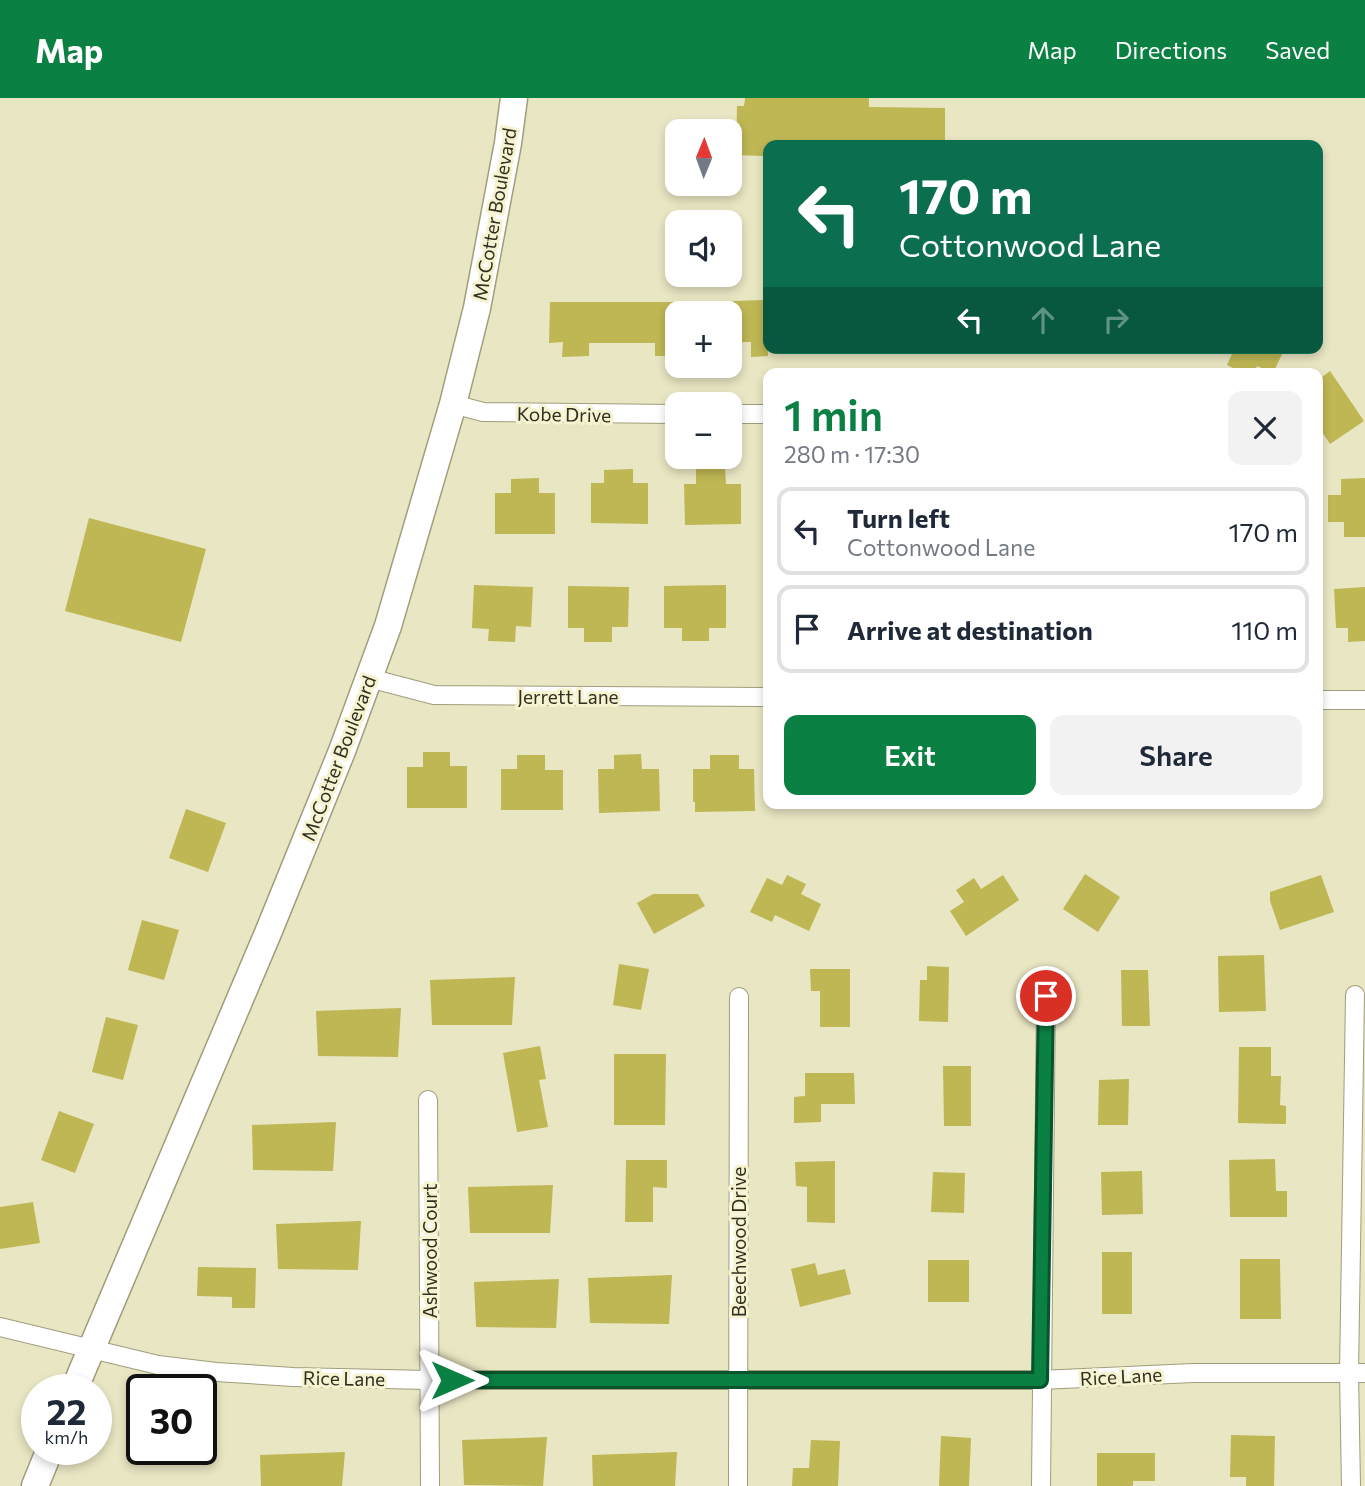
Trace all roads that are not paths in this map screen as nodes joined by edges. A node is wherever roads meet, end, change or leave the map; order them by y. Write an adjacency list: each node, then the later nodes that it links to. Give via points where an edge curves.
1 (514, 98): 2 (street, McCotter Boulevard, via 477,308)
2 (453, 404): 3 (street, Kobe Drive, via 483,412); 6 (street, McCotter Boulevard)
3 (665, 414)
4 (742, 414): 5 (street)
5 (763, 414)
6 (369, 678): 7 (street, Jerrett Lane, via 434,695); 15 (street, McCotter Boulevard, via 268,933)
7 (763, 697)
8 (1365, 700): 9 (street)
9 (1323, 701)
10 (1355, 995): 16 (street)
11 (1046, 996): 20 (street)
12 (739, 997): 18 (street, Beechwood Drive)
13 (428, 1100): 19 (street, Ashwood Court)
14 (0, 1326): 15 (street, Rice Lane)
15 (90, 1349): 17 (street, McCotter Boulevard); 19 (street, Rice Lane, via 158,1365 216,1372)
16 (1357, 1373): 20 (street, Rice Lane, via 1193,1373); 26 (street)
17 (80, 1374)
18 (739, 1379): 19 (street, Rice Lane); 20 (street, Rice Lane); 24 (street, Beechwood Drive)
19 (429, 1380): 23 (street, Ashwood Court)
20 (1040, 1380): 25 (street)
21 (44, 1465): 22 (street)
22 (35, 1486)
23 (430, 1486)
24 (738, 1486)
25 (1041, 1486)
26 (1351, 1486)

